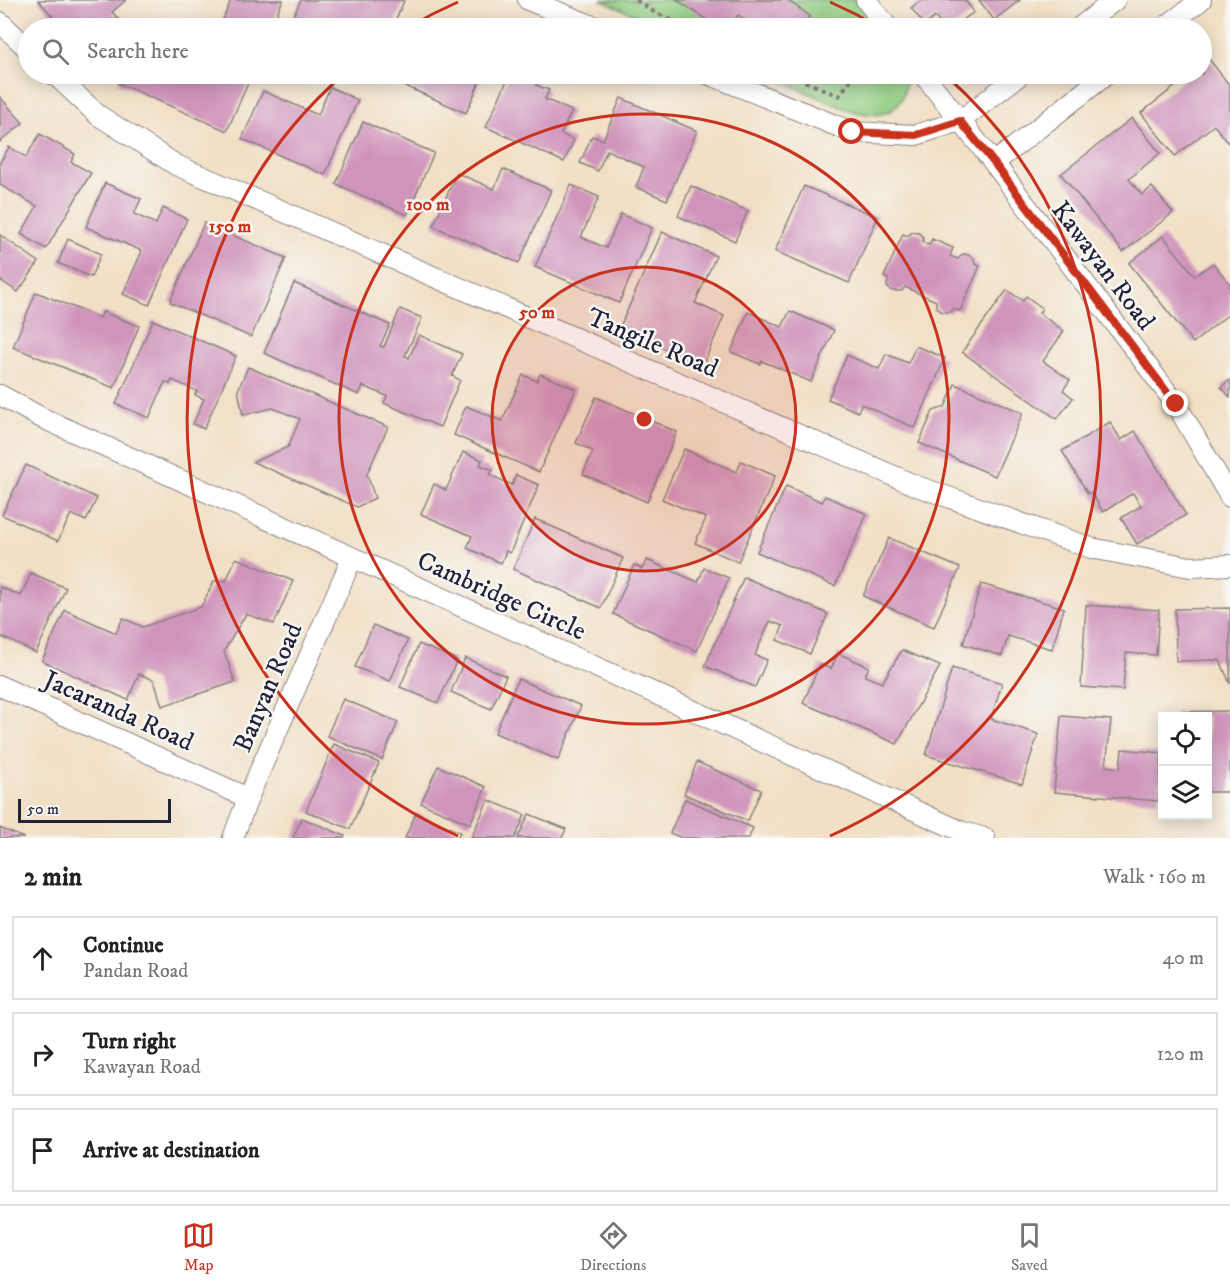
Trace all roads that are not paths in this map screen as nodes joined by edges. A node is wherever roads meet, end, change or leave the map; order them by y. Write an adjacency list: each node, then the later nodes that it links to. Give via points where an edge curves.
1 (528, 0): 5 (street)
2 (866, 0): 6 (street)
3 (1115, 0): 7 (street)
4 (1201, 0): 8 (street)
5 (573, 18)
6 (880, 18)
7 (1092, 18)
8 (1177, 18)
9 (0, 22): 10 (street)
10 (18, 39)
11 (65, 84): 21 (street, Tangile Road, via 98,115 176,165 917,486 1091,548 1190,567)
12 (733, 84): 16 (street, via 852,132 916,135)
13 (931, 84): 16 (street, Kawayan Road)
14 (1008, 84): 16 (street)
15 (1094, 84): 17 (street)
16 (960, 121): 17 (street, Kawayan Road)
17 (994, 163): 19 (street, Kawayan Road, via 1176,404)
18 (0, 394): 20 (street, Cambridge Circle, via 40,417)
19 (1230, 497)
20 (352, 558): 23 (street, Banyan Road); 25 (street, Cambridge Circle, via 963,832)
21 (1230, 565)
22 (0, 686): 23 (street, Jacaranda Road)
23 (248, 798): 24 (street, Banyan Road)
24 (233, 838)
25 (985, 838)

